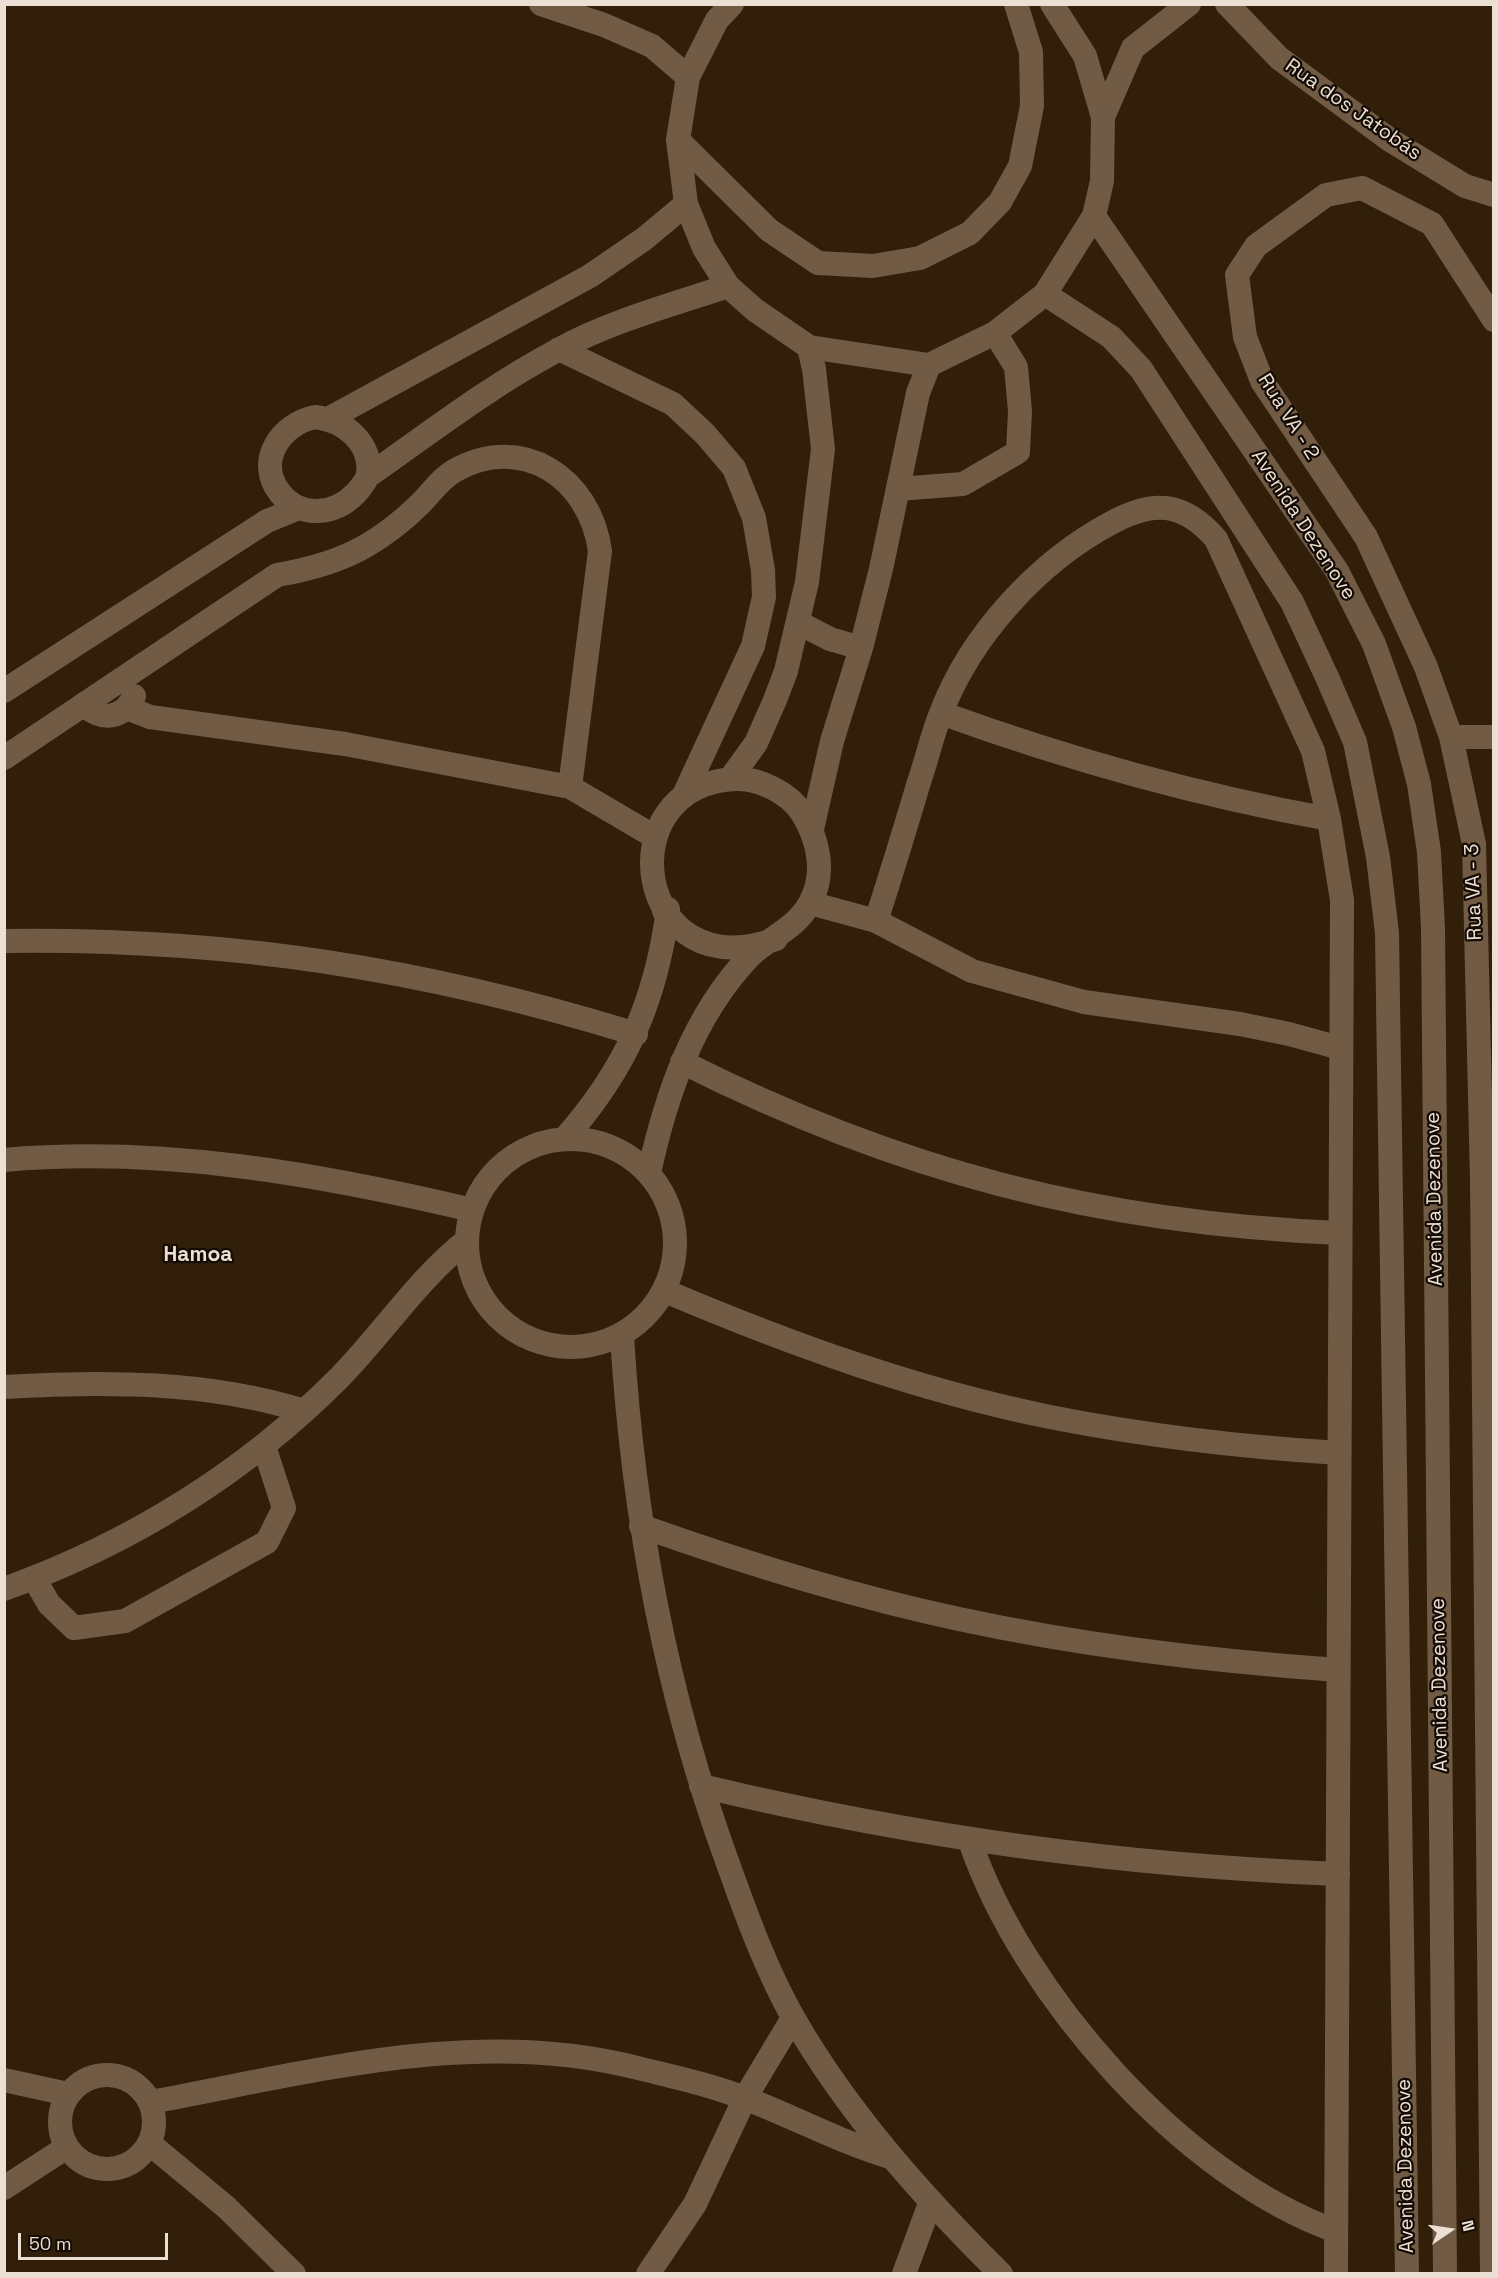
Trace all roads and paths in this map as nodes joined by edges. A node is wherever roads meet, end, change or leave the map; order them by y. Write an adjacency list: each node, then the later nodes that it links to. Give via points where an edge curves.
1 (541, 4): 7 (street, via 652,46)
2 (732, 4): 7 (street, via 717,20)
3 (1016, 4): 9 (street, via 1031,52 1032,106 1020,166 1000,202 970,233 920,258 873,266 818,263 769,230)
4 (1052, 4): 8 (street, via 1085,56)
5 (1189, 4): 8 (street, via 1133,48)
6 (1227, 4): 10 (street, Rua dos Jatobás, via 1279,58 1390,140 1465,186)
7 (688, 77): 9 (street)
8 (1103, 117): 12 (street, via 1102,181)
9 (678, 140): 11 (street)
10 (1494, 195)
11 (686, 204): 13 (street, via 704,248); 20 (street, via 591,276)
12 (1094, 216): 14 (street); 90 (street, Avenida Dezenove, via 1337,571 1374,644 1404,727 1419,784 1429,852 1433,928)
13 (728, 286): 17 (street); 18 (street, via 619,322)
14 (1045, 294): 16 (street); 89 (street, Avenida Dezenove, via 1111,337 1141,369 1292,602 1355,742 1378,857 1387,945)
15 (1494, 320): 31 (street, Rua VA - 2, via 1432,224 1362,188 1326,195 1256,246 1238,275 1245,337 1262,381 1366,537 1426,667)
16 (995, 333): 19 (street); 22 (street, via 1016,367 1018,452 963,484)
17 (809, 347): 19 (street); 24 (street, via 823,449)
18 (559, 349): 21 (street, via 490,389); 36 (street, via 673,404 734,468 753,518 763,570 760,620 753,646)
19 (929, 365): 22 (street, via 918,393)
20 (328, 419): 21 (street, via 341,424 360,442 367,458); 23 (street, via 301,420 279,437 272,450 272,478 287,501)
21 (368, 476): 23 (street, via 340,506 320,511)
22 (898, 489): 25 (street)
23 (299, 508): 27 (street, via 267,521)
24 (799, 623): 25 (street, via 830,639); 34 (street, via 775,700 756,743)
25 (861, 648): 38 (street, via 835,730)
26 (130, 674): 28 (street); 29 (street, via 134,695); 35 (street, via 277,575 341,558 384,535 451,472 492,458 521,459 550,469 576,490 585,504 600,551)
27 (4, 691)
28 (84, 704): 29 (street, via 96,715 105,717); 33 (street)
29 (127, 708): 35 (street, via 150,717 345,744)
30 (941, 713): 37 (street, via 1152,781); 37 (street, via 987,634 1051,565 1136,510 1172,510 1197,520 1216,539 1313,751); 42 (street)
31 (1451, 737): 32 (street); 45 (street, Rua VA - 3, via 1474,844)
32 (1494, 737)
33 (4, 758)
34 (730, 779): 36 (street, via 705,784); 38 (street, via 768,785 798,807)
35 (570, 787): 39 (street)
36 (683, 796): 39 (street, via 666,815)
37 (1329, 819): 47 (street, via 1341,900)
38 (812, 829): 40 (street, via 819,853 818,878)
39 (655, 837): 41 (street, via 651,871)
40 (810, 903): 42 (street); 43 (street, via 796,923)
41 (664, 911): 43 (street, via 681,930 711,945 727,949 752,947); 46 (street, via 668,909 657,974)
42 (876, 921): 47 (street, via 972,970 1084,1002 1240,1024)
43 (776, 939): 48 (street, via 750,956 736,974)
44 (4, 941): 46 (street, via 148,942 305,957 432,979)
45 (1485, 954): 52 (street, Rua VA - 3)
46 (636, 1034): 49 (street, via 605,1089)
47 (1340, 1048): 54 (street)
48 (682, 1062): 51 (street); 54 (street, via 845,1136 986,1182 1157,1218)
49 (565, 1138): 51 (street, via 596,1141 625,1153); 53 (street, via 535,1144 507,1159 486,1182)
50 (4, 1160): 53 (street, via 50,1156 120,1158 259,1169 401,1193)
51 (649, 1173): 56 (street, via 667,1199 675,1230 675,1261)
52 (1488, 1180): 59 (street, Rua VA - 3)
53 (472, 1210): 55 (street)
54 (1340, 1233): 62 (street)
55 (466, 1241): 57 (street, via 470,1272 483,1301 505,1324 531,1341 562,1348 593,1346); 60 (street, via 429,1273 370,1346)
56 (665, 1291): 57 (street, via 647,1317); 62 (street, via 832,1357 977,1400 1048,1417 1193,1441)
57 (622, 1336): 63 (street)
58 (4, 1387): 60 (street, via 133,1384 224,1391)
59 (1489, 1397): 66 (street, Rua VA - 3)
60 (304, 1411): 61 (street)
61 (264, 1446): 64 (street, via 167,1512); 64 (street, via 284,1508 267,1542 125,1621 74,1628 50,1604)
62 (1339, 1453): 67 (street)
63 (641, 1526): 67 (street, via 798,1578 959,1619 1114,1647); 68 (street, via 669,1670)
64 (34, 1578): 65 (street)
65 (4, 1589)
66 (1490, 1621): 70 (street, Rua VA - 3)
67 (1338, 1670): 71 (street)
68 (701, 1786): 69 (street); 72 (street, via 736,1887)
69 (970, 1841): 71 (street, via 1153,1863); 83 (street, via 984,1882 1024,1955 1099,2056 1161,2118 1230,2173 1305,2220)
70 (1490, 1843): 73 (street, Rua VA - 3)
71 (1338, 1874): 83 (street)
72 (794, 2018): 76 (street); 80 (street, via 831,2076)
73 (1491, 2074): 91 (street, Rua VA - 3)
74 (4, 2080): 75 (street)
75 (68, 2094): 77 (street, via 90,2077 104,2074 131,2081); 79 (street, via 60,2120)
76 (745, 2098): 77 (street, via 636,2067 591,2059 456,2052 373,2061); 80 (street, via 853,2146); 85 (street, via 695,2204)
77 (150, 2102): 78 (street, via 153,2122)
78 (149, 2143): 79 (street, via 141,2155 116,2168 89,2165); 84 (street, via 226,2206)
79 (67, 2147): 81 (street)
80 (893, 2158): 82 (street)
81 (4, 2188)
82 (931, 2201): 86 (street); 87 (street)
83 (1336, 2231): 88 (street)
84 (294, 2274)
85 (648, 2274)
86 (904, 2274)
87 (1001, 2274)
88 (1336, 2274)
89 (1407, 2274)
90 (1445, 2274)
91 (1492, 2274)

